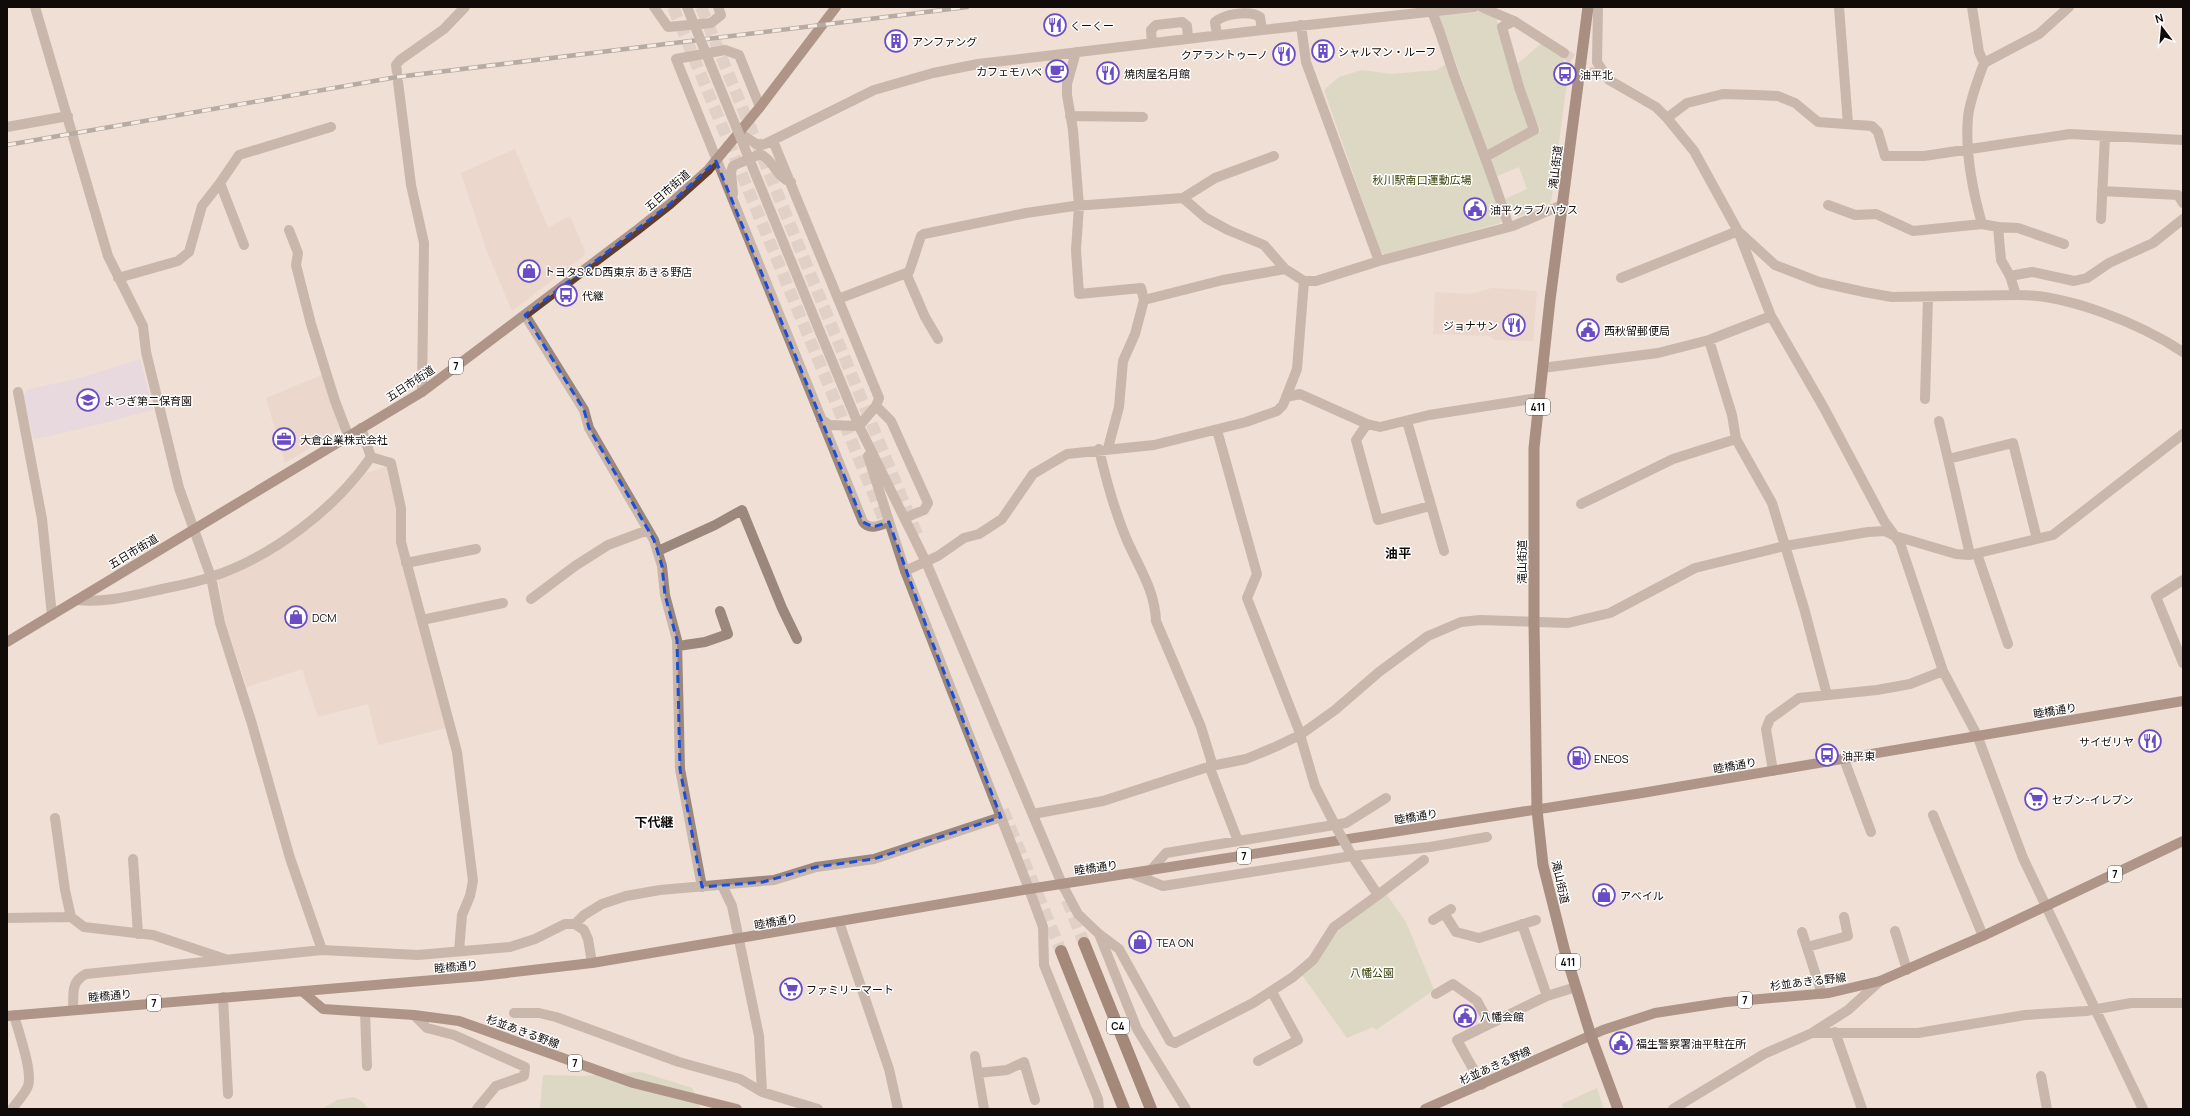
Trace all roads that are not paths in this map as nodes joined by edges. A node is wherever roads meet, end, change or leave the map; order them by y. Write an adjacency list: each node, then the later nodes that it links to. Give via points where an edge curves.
1 (35, 7): 27 (street)
2 (464, 7): 78 (street, via 433,39 396,65 410,185 424,243)
3 (654, 7): 5 (street, via 668,27 711,23 721,15)
4 (687, 7): 87 (street, bridge)
5 (718, 7)
6 (836, 7): 26 (main road, 五日市街道 / 7)
7 (1474, 7): 14 (street)
8 (1482, 7): 15 (street)
9 (1588, 7): 47 (highway, 滝山街道 / 411)
10 (1598, 7): 25 (street, via 1597,62)
11 (1839, 7): 31 (street)
12 (1972, 7): 23 (street, via 1979,52)
13 (2067, 8): 23 (street, via 2039,34)
14 (1432, 12): 16 (street); 40 (street)
15 (1514, 22): 22 (street); 40 (street, via 1502,27 1534,130)
16 (1301, 25): 17 (street); 60 (street, via 1306,62)
17 (1262, 30): 18 (street); 18 (street, via 1260,17 1254,13 1221,17 1215,22)
18 (1217, 35): 19 (street)
19 (1188, 39): 20 (street); 20 (street, via 1187,26 1182,22 1156,25 1151,30)
20 (1152, 43): 21 (street)
21 (1076, 52): 28 (street, via 1067,84); 37 (street, via 978,64 921,76 874,90)
22 (1564, 53)
23 (1984, 63): 38 (street, via 1968,117)
24 (1593, 73): 25 (street)
25 (1604, 74): 30 (street, via 1609,80 1656,107)
26 (760, 107): 34 (main road, 五日市街道 / 7); 41 (street, via 739,55 725,50 676,59)
27 (68, 116): 32 (street); 64 (street, via 108,256)
28 (1070, 116): 29 (street); 49 (street)
29 (1143, 117)
30 (1667, 118): 31 (street, via 1687,103 1730,94 1778,96 1795,103 1818,122); 57 (street, via 1694,152)
31 (1848, 124): 38 (street, via 1872,126 1878,132 1885,156 1924,156)
32 (7, 127)
33 (331, 127): 43 (street, via 239,155)
34 (739, 133): 37 (street, via 758,145); 41 (main road, 五日市街道 / 7)
35 (2105, 136): 36 (street); 38 (street, via 2070,134); 44 (street)
36 (2183, 140)
37 (773, 141): 42 (street)
38 (1969, 149): 53 (street, via 1975,198)
39 (1274, 156): 45 (street, via 1215,178)
40 (1485, 157): 54 (street)
41 (716, 161): 50 (street); 71 (main road, 五日市街道 / 7, via 670,204)
42 (791, 182): 50 (street, via 780,176 767,157 760,154 733,166 731,172); 69 (street)
43 (220, 184): 59 (street); 64 (street, via 202,206 189,252 178,261)
44 (2102, 191): 46 (street, via 2178,195); 51 (street)
45 (1183, 198): 49 (street); 61 (street, via 1202,214 1228,230 1264,245)
46 (2183, 203)
47 (1564, 204): 54 (street); 76 (highway, 滝山街道 / 411)
48 (1828, 205): 53 (street, via 1855,215 1876,214 1913,231)
49 (1080, 206): 62 (street, via 1026,213 924,234 921,236 909,272); 70 (street, via 1076,250 1079,294 1141,288)
50 (735, 208): 83 (street)
51 (2101, 219)
52 (2183, 219): 63 (street, via 2153,243 2109,263 2087,278 2074,281 2032,272)
53 (1982, 224): 55 (street)
54 (1509, 227): 60 (street)
55 (1998, 227): 58 (street, via 2018,228); 63 (street, via 2000,260)
56 (289, 230): 91 (street, via 298,253 296,265 311,324)
57 (1738, 231): 65 (street); 68 (street, via 1775,265 1819,282 1892,297); 72 (street)
58 (2064, 244)
59 (244, 245)
60 (1379, 261): 66 (street, via 1316,280)
61 (1285, 269): 66 (street); 70 (street, via 1223,280)
62 (906, 273): 69 (street); 73 (street, via 924,317)
63 (2010, 276): 67 (street)
64 (118, 278): 100 (street, via 143,326 160,416)
65 (1622, 278)
66 (1304, 281): 79 (street, via 1297,369)
67 (2016, 296): 68 (street); 75 (street, via 2034,295 2056,299 2104,314 2145,329)
68 (1928, 297): 81 (street)
69 (838, 299): 82 (street, via 879,398)
70 (1144, 300): 93 (street, via 1135,334 1123,361 1119,407)
71 (525, 315): 78 (main road, 五日市街道 / 7); 101 (street, via 584,410 589,428)
72 (1771, 316): 74 (street); 102 (street, via 1824,408 1884,521)
73 (938, 338)
74 (1709, 340): 76 (street, via 1658,353); 92 (street, via 1732,415)
75 (2183, 352)
76 (1542, 368): 80 (highway, 滝山街道 / 411)
77 (18, 392): 118 (street, via 42,519)
78 (422, 392): 88 (main road, 五日市街道 / 7)
79 (1286, 397): 86 (street, via 1300,394); 89 (street, via 1277,411)
80 (1538, 398): 84 (street, via 1429,415); 120 (highway, 滝山街道 / 411, via 1534,448)
81 (1925, 399)
82 (876, 406): 87 (street); 98 (street, via 891,421 928,503 924,510)
83 (821, 419): 87 (street, via 829,425); 99 (street, via 864,522 873,527)
84 (1407, 421): 86 (street, via 1380,427); 97 (street)
85 (1939, 421): 95 (street)
86 (1367, 424): 97 (street, via 1356,440 1378,520)
87 (859, 426): 98 (street); 99 (street)
88 (361, 428): 91 (main road, 五日市街道 / 7); 94 (street)
89 (1217, 430): 93 (street, via 1147,447); 129 (street, via 1257,574 1248,598)
90 (2183, 434): 103 (street, via 2053,535)
91 (348, 435): 100 (main road, 五日市街道 / 7)
92 (1736, 439): 96 (street, via 1673,459); 104 (street, via 1772,503)
93 (1104, 449): 109 (street, via 1067,454 1033,474 1002,519 979,534 964,538); 132 (street, via 1111,499 1150,589 1156,608 1156,621 1200,727)
94 (371, 457): 110 (street, via 391,463 401,508 401,542); 112 (street, via 341,494 307,524 249,560)
95 (1948, 459): 103 (street, via 2013,443); 108 (street)
96 (1581, 504)
97 (1430, 506): 107 (street)
98 (905, 518): 109 (street)
99 (889, 522): 111 (street)
100 (193, 529): 112 (street); 115 (main road, 五日市街道 / 7)
101 (648, 530): 106 (street); 114 (street, via 608,545)
102 (1895, 536): 104 (street, via 1885,531 1868,532); 108 (street, via 1956,554); 126 (street, via 1900,543)
103 (2037, 538): 108 (street)
104 (1785, 546): 120 (street, via 1695,568 1610,613 1568,623); 127 (street)
105 (476, 549): 110 (street)
106 (658, 551): 121 (street, via 742,510); 124 (street)
107 (1444, 551)
108 (1974, 554): 123 (street)
109 (926, 562): 111 (street); 136 (street)
110 (406, 563): 119 (street)
111 (905, 571): 138 (street)
112 (211, 577): 115 (street, via 126,598); 172 (street, via 220,623 290,858)
113 (2183, 580): 125 (street, via 2156,597)
114 (531, 599)
115 (77, 600): 118 (main road, 五日市街道 / 7)
116 (502, 603): 119 (street)
117 (720, 611): 124 (street, via 728,634 699,644)
118 (52, 615): 122 (main road, 五日市街道 / 7)
119 (422, 620): 174 (street, via 457,752 472,873 470,896 462,915)
120 (1534, 623): 129 (street, via 1480,620 1461,622 1440,630 1379,672 1335,710); 135 (highway, 滝山街道 / 411)
121 (797, 639)
122 (7, 642)
123 (2008, 644)
124 (678, 646): 152 (street, via 680,769)
125 (2183, 663)
126 (1943, 671): 127 (street, via 1910,684); 130 (street)
127 (1827, 695): 133 (street, via 1799,698 1770,719 1766,729)
128 (2183, 701): 130 (main road, 睦橋通り / 7)
129 (1300, 735): 132 (street, via 1246,759); 140 (street, via 1315,786)
130 (1977, 735): 131 (main road, 睦橋通り / 7); 155 (street, via 2023,858)
131 (1844, 759): 133 (main road, 睦橋通り / 7); 141 (street)
132 (1211, 766): 136 (street, via 1103,801); 143 (street)
133 (1773, 771): 135 (main road, 睦橋通り / 7)
134 (1386, 798): 140 (street, via 1346,823)
135 (1537, 810): 148 (main road, 睦橋通り / 7); 179 (highway, 滝山街道 / 411, via 1543,865)
136 (1033, 814): 150 (street)
137 (1932, 815): 168 (street)
138 (1001, 817): 151 (street, via 874,859 816,867 763,882); 153 (street)
139 (56, 818): 156 (street)
140 (1335, 825): 143 (street); 145 (street, bridge)
141 (1871, 832)
142 (1487, 837): 145 (street)
143 (1238, 841): 148 (street, via 1166,853)
144 (2183, 841): 155 (main road, 杉並あきる野線 / 7)
145 (1352, 856): 149 (street, via 1163,886); 154 (street)
146 (133, 858): 166 (street)
147 (1424, 860): 154 (street)
148 (1150, 871): 149 (main road, 睦橋通り / 7)
149 (1133, 874): 150 (main road, 睦橋通り / 7)
150 (1062, 884): 153 (main road, 睦橋通り / 7); 167 (street, via 1078,914)
151 (722, 885): 152 (street); 169 (street, via 732,906)
152 (702, 887): 162 (street, via 626,896 602,904)
153 (1029, 889): 161 (main road, 睦橋通り / 7); 212 (street, via 1043,927 1044,965 1098,1099)
154 (1378, 896): 181 (street, via 1334,927 1313,960)
155 (2046, 906): 168 (main road, 杉並あきる野線 / 7); 187 (street)
156 (71, 917): 158 (street); 166 (street, via 84,927)
157 (1844, 917): 171 (street, via 1848,936)
158 (7, 918)
159 (1432, 920): 163 (street, via 1448,911 1456,932 1479,938)
160 (1536, 920): 163 (street)
161 (839, 922): 169 (main road, 睦橋通り / 7); 210 (street, via 889,1068)
162 (575, 924): 174 (street, via 565,924 535,939 510,947); 176 (street, via 584,930 588,939)
163 (1522, 924): 184 (street)
164 (1894, 931): 177 (street)
165 (1802, 932): 171 (street)
166 (138, 934): 175 (street, via 153,935)
167 (1099, 934): 181 (street, via 1119,949 1170,1041 1175,1043); 215 (street, via 1137,1029)
168 (1983, 936): 177 (main road, 杉並あきる野線 / 7)
169 (739, 940): 176 (main road, 睦橋通り / 7); 203 (street, via 759,1036)
170 (1084, 943): 214 (highway, C4)
171 (1807, 947): 183 (street)
172 (322, 950): 174 (street, via 418,955); 175 (street)
173 (1061, 951): 213 (highway, C4)
174 (459, 952)
175 (228, 960): 188 (street, via 86,974 78,978 74,985)
176 (592, 963): 180 (main road, 睦橋通り / 7, via 481,976)
177 (1907, 970): 178 (main road, 杉並あきる野線 / 7)
178 (1880, 982): 183 (main road, 杉並あきる野線 / 7); 195 (street, via 1848,1010)
179 (1576, 987): 184 (street); 196 (highway, 滝山街道 / 411)
180 (302, 991): 185 (main road, 睦橋通り / 7); 189 (main road, 杉並あきる野線 / 7, via 323,1009)
181 (1272, 992): 198 (street, via 1298,1040)
182 (1436, 994): 193 (street, via 1453,984 1477,1001)
183 (1822, 994): 196 (main road, 杉並あきる野線 / 7, via 1726,1002 1658,1012)
184 (1547, 996): 193 (street)
185 (224, 997): 188 (main road, 睦橋通り / 7); 204 (street)
186 (2183, 1003): 187 (street, via 2131,1003)
187 (2096, 1009): 194 (street, via 2025,1015 1918,1033); 221 (street)
188 (73, 1010): 191 (main road, 睦橋通り / 7)
189 (365, 1012): 192 (main road, 杉並あきる野線 / 7); 199 (street)
190 (514, 1013): 203 (street, via 539,1013 556,1017 679,1062 740,1079)
191 (10, 1015): 206 (street, via 25,1055 29,1078 24,1093)
192 (414, 1015): 207 (street, via 427,1028 454,1035 525,1067 524,1076 496,1086); 208 (main road, 杉並あきる野線 / 7, via 459,1021 633,1083)
193 (1489, 1023): 202 (street, via 1457,1040)
194 (1835, 1032): 195 (street); 219 (street)
195 (1812, 1033): 218 (street, via 1764,1054)
196 (1591, 1036): 202 (main road, 杉並あきる野線 / 7); 217 (highway, 滝山街道 / 411)
197 (975, 1056): 200 (street)
198 (1258, 1062)
199 (367, 1066)
200 (978, 1073): 205 (street, via 1007,1070 1024,1062); 211 (street)
201 (2041, 1076): 220 (street)
202 (1482, 1085): 216 (main road, 杉並あきる野線 / 7)
203 (762, 1092): 209 (street)
204 (228, 1094)
205 (1035, 1100)
206 (12, 1109)
207 (476, 1109)
208 (737, 1109)
209 (818, 1109)
210 (898, 1109)
211 (984, 1109)
212 (1099, 1109)
213 (1124, 1109)
214 (1151, 1109)
215 (1186, 1109)
216 (1425, 1109)
217 (1618, 1109)
218 (1673, 1109)
219 (1862, 1109)
220 (2047, 1109)
221 (2143, 1109)

